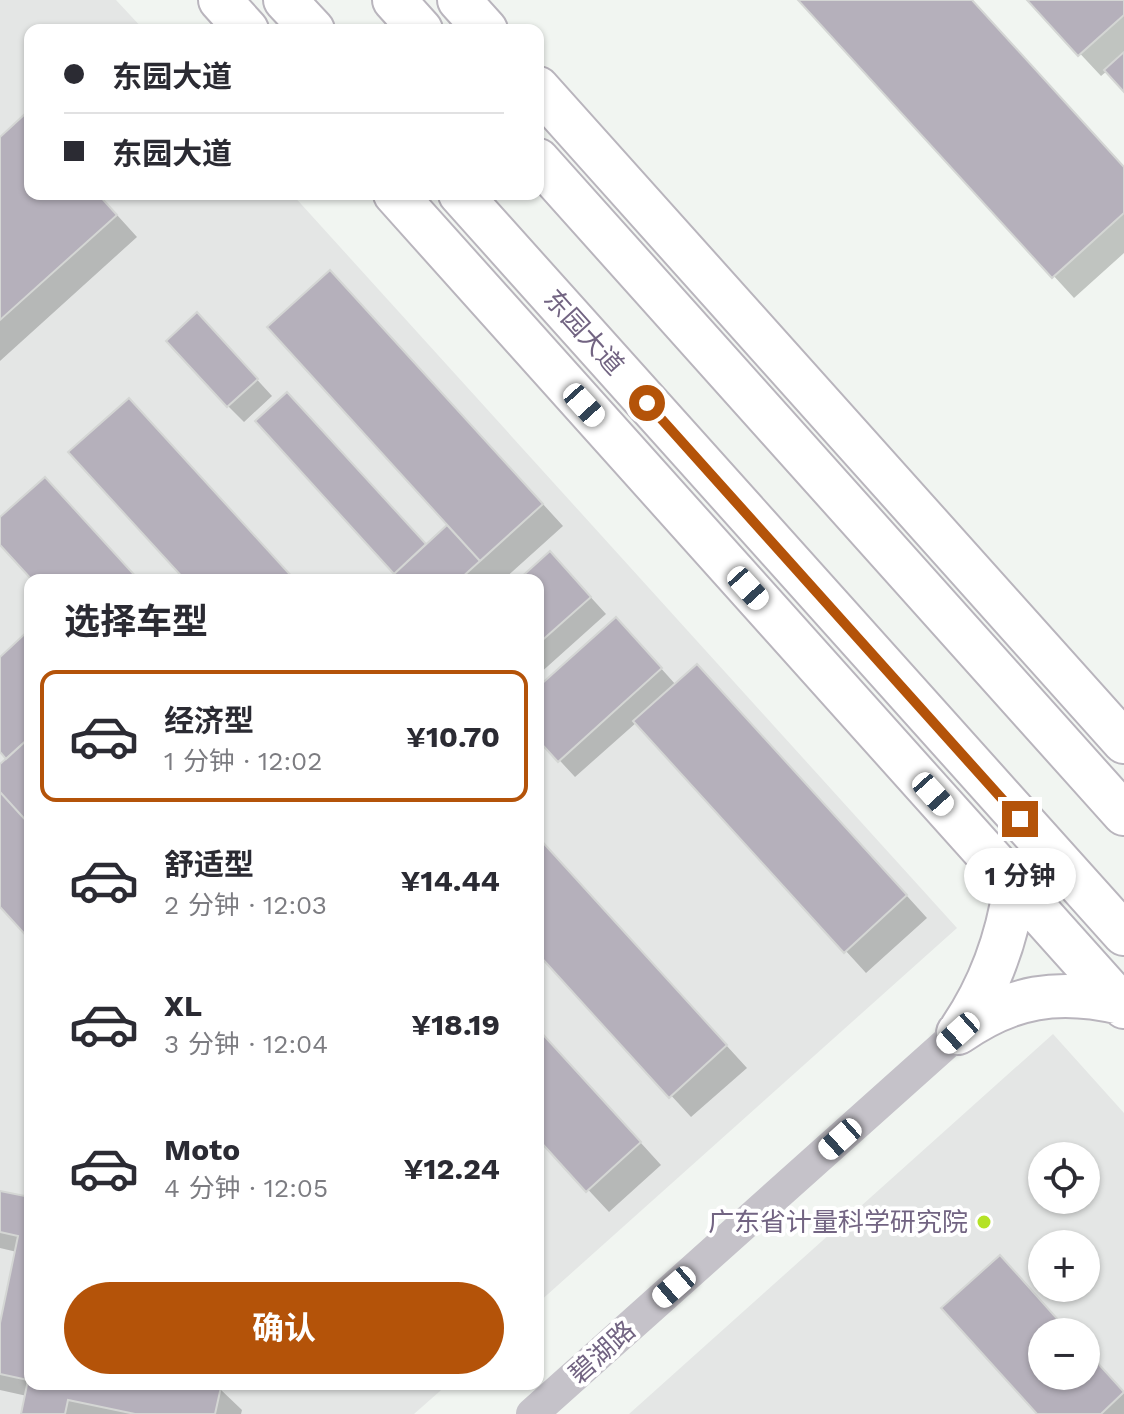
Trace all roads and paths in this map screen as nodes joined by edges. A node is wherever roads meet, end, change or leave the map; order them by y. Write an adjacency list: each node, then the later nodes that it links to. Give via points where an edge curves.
1 (220, 0): 4 (main road)
2 (285, 0): 5 (main road)
3 (394, 0): 6 (main road)
4 (242, 24)
5 (307, 24)
6 (416, 24)
7 (544, 95): 13 (main road)
8 (544, 167): 14 (main road)
9 (400, 200): 11 (main road)
10 (465, 200): 12 (main road, 东园大道)
11 (584, 405): 12 (main road); 15 (main road)
12 (709, 473): 16 (main road, 东园大道)
13 (1124, 742)
14 (1124, 814)
15 (1015, 886): 17 (main road); 18 (main road, via 993,972)
16 (1124, 934)
17 (1122, 1005): 18 (main road, via 1082,996 1043,996 996,1010)
18 (958, 1033): 19 (street, 碧湖路)
19 (532, 1414)

